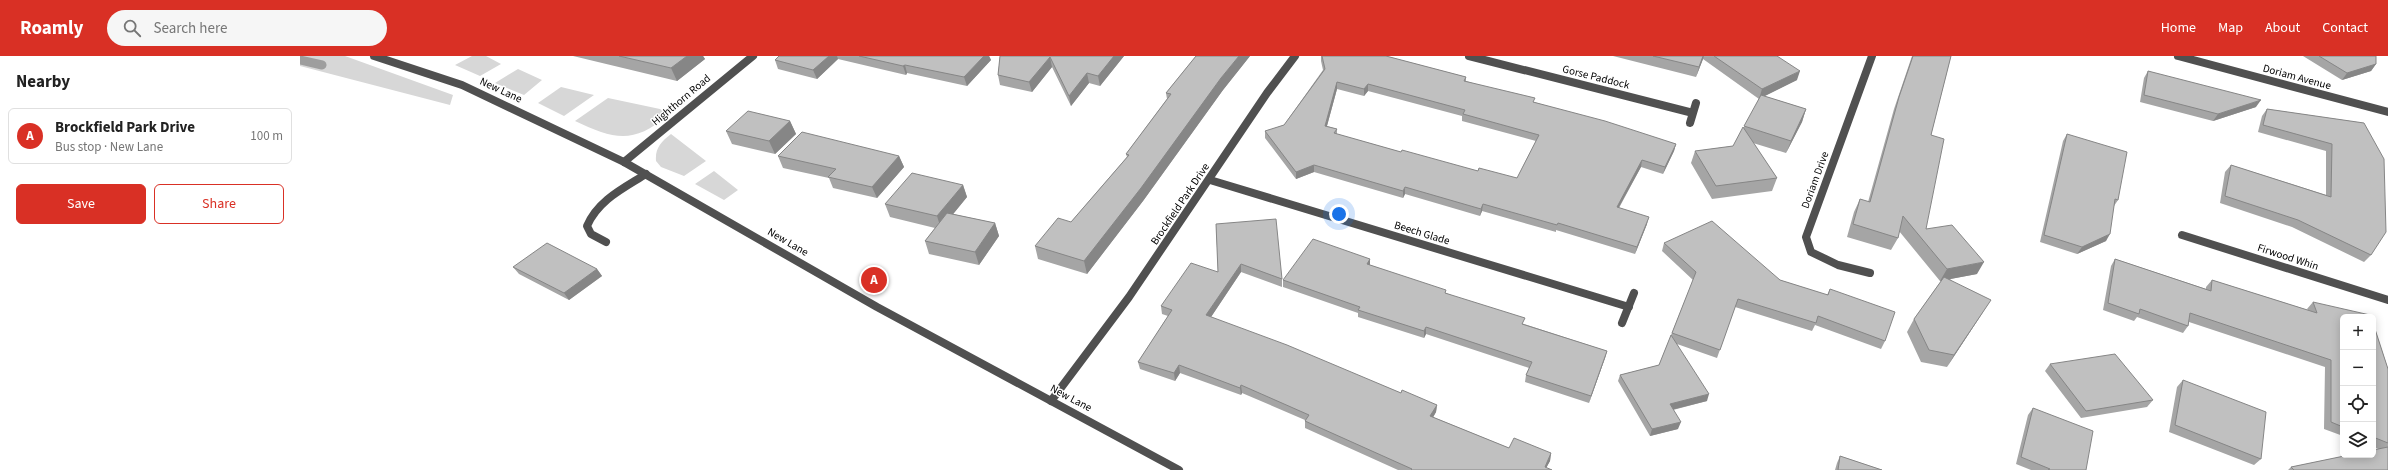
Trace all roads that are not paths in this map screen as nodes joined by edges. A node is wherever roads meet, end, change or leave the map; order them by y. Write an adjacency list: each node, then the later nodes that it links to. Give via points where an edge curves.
1 (374, 56): 11 (street, New Lane, via 462,85)
2 (753, 56): 11 (street, Highthorn Road)
3 (1295, 56): 13 (street, Brockfield Park Drive)
4 (1469, 56): 9 (street, Gorse Paddock)
5 (1872, 56): 16 (street, Doriam Drive, via 1806,237 1811,252 1838,265)
6 (2178, 56): 8 (street, Doriam Avenue)
7 (1696, 103): 9 (street)
8 (2388, 112)
9 (1693, 113): 10 (street)
10 (1690, 123)
11 (624, 162): 12 (street, New Lane)
12 (646, 174): 15 (street, via 599,206 589,218 587,226 591,234); 21 (street, New Lane, via 877,307)
13 (1210, 180): 19 (street, Beech Glade); 21 (street, Brockfield Park Drive, via 1130,297)
14 (2182, 235): 18 (street, Firwood Whin)
15 (606, 242)
16 (1870, 273)
17 (1634, 293): 19 (street)
18 (2388, 300)
19 (1628, 307): 20 (street)
20 (1622, 323)
21 (1051, 401): 22 (street, New Lane)
22 (1179, 470)

